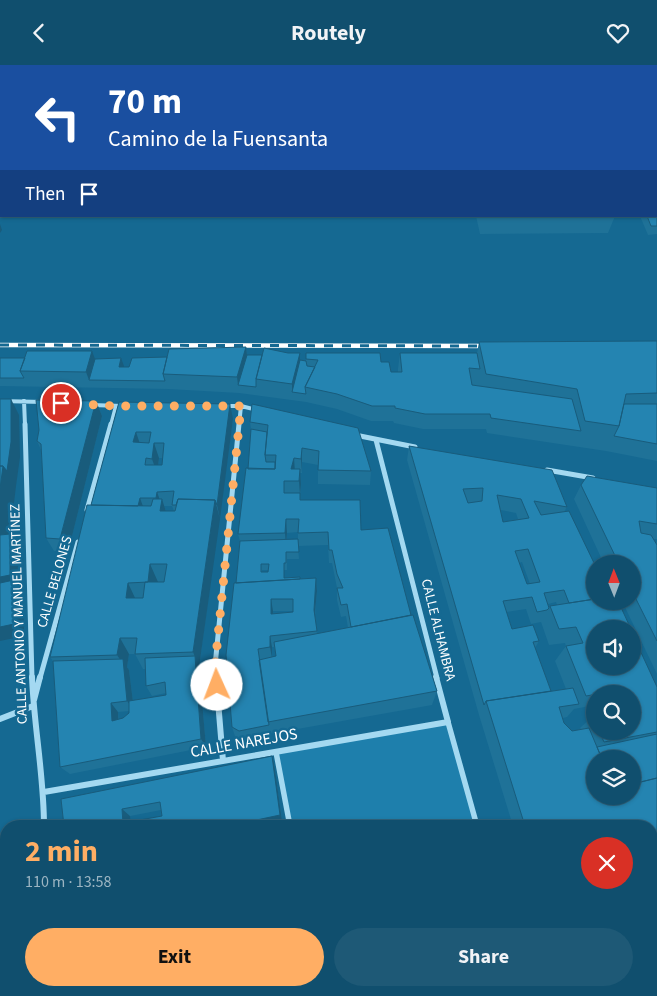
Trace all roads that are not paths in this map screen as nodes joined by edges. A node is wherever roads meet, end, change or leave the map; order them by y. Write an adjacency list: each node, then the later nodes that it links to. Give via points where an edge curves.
1 (0, 401): 2 (street)
2 (24, 401): 3 (street); 17 (street, CALLE ANTONIO Y MANUEL MARTÍNEZ)
3 (52, 402)
4 (88, 404): 5 (street)
5 (116, 406): 6 (street); 15 (street)
6 (126, 406)
7 (222, 406): 8 (street)
8 (241, 406): 9 (street); 21 (street, via 215,666)
9 (261, 411)
10 (347, 433): 11 (street)
11 (376, 440): 12 (street); 19 (street, CALLE ALHAMBRA)
12 (425, 449)
13 (547, 477): 14 (street, via 542,469)
14 (600, 480)
15 (85, 518)
16 (80, 537): 17 (street, CALLE BELONES)
17 (33, 706): 18 (street); 22 (street, CALLE ANTONIO Y MANUEL MARTÍNEZ)
18 (0, 719)
19 (448, 721): 20 (street, CALLE NAREJOS); 25 (street, CALLE ALHAMBRA)
20 (276, 751): 21 (street, CALLE NAREJOS); 24 (street)
21 (222, 761): 22 (street, CALLE NAREJOS)
22 (44, 793): 23 (street, CALLE ANTONIO Y MANUEL MARTÍNEZ)
23 (44, 820)
24 (289, 820)
25 (475, 820)

